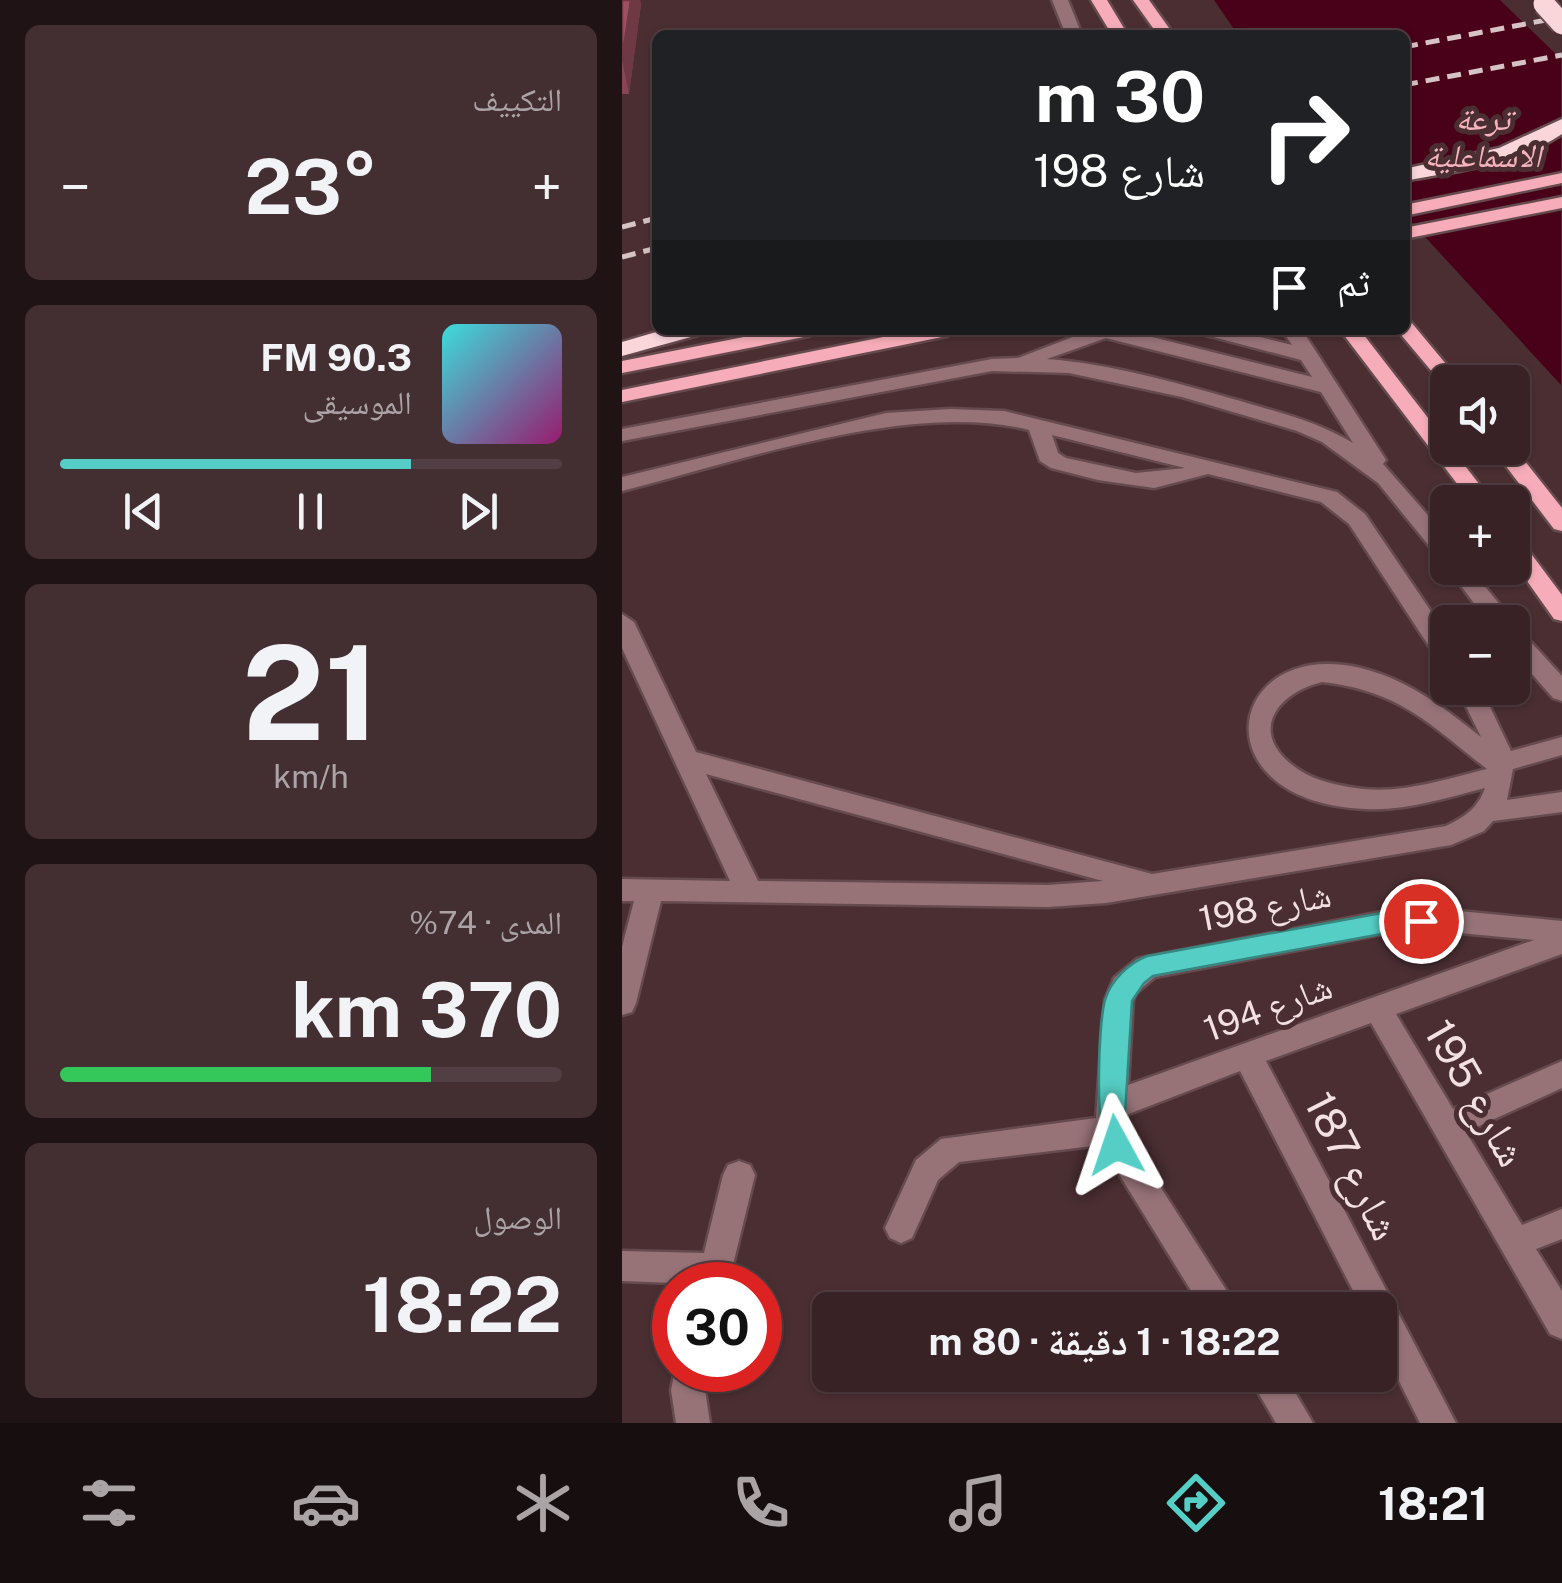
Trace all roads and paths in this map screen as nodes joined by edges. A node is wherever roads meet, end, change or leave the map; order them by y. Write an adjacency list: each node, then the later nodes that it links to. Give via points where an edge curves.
1 (1060, 0): 6 (street)
2 (1099, 0): 7 (main road)
3 (1141, 0): 8 (main road)
4 (1542, 2): 5 (highway, bridge)
5 (1562, 24)
6 (1072, 30)
7 (1117, 30)
8 (1162, 30)
9 (1562, 125): 10 (highway, via 1500,153)
10 (1410, 174)
11 (1562, 178): 13 (main road)
12 (1562, 202): 14 (main road)
13 (1410, 210)
14 (1410, 233)
15 (1410, 333): 28 (main road)
16 (682, 335): 25 (highway)
17 (771, 335): 25 (main road)
18 (922, 335): 31 (main road)
19 (1098, 335): 27 (street)
20 (1125, 335): 30 (street)
21 (1228, 335): 26 (street)
22 (1295, 335): 26 (street)
23 (1354, 335): 38 (main road)
24 (622, 349): 25 (highway)
25 (657, 350): 29 (main road)
26 (1310, 356): 30 (street)
27 (1023, 362): 33 (street); 36 (street, via 1074,365 1304,426)
28 (1437, 365)
29 (622, 367)
30 (1330, 388): 36 (street)
31 (622, 396)
32 (1038, 425): 34 (street); 34 (street, via 1048,456 1067,465 1162,483); 37 (street, via 966,416 886,419)
33 (622, 434)
34 (1209, 465): 46 (street, via 1316,492 1350,510)
35 (1516, 465): 39 (main road)
36 (1382, 470): 40 (street)
37 (622, 484)
38 (1469, 485)
39 (1562, 524)
40 (1430, 528)
41 (1530, 569): 44 (main road)
42 (1472, 585): 43 (street)
43 (1487, 605)
44 (1562, 613)
45 (622, 622): 51 (street)
46 (1430, 629)
47 (1530, 656): 48 (street)
48 (1562, 692)
49 (1479, 705): 52 (street)
50 (1562, 746): 52 (street)
51 (686, 759): 55 (street); 57 (street)
52 (1500, 769): 52 (street, via 1384,799 1316,790 1266,757 1258,713 1276,689 1292,681 1348,675 1400,694); 54 (street, via 1501,786)
53 (1562, 802): 54 (street)
54 (1489, 812): 55 (street, via 1451,835)
55 (1153, 884): 57 (street, via 990,898)
56 (636, 890): 57 (street); 60 (street)
57 (750, 894)
58 (1562, 932): 64 (street, شارع 198, via 1387,922 1147,967 1118,1000)
59 (1562, 942): 61 (street, شارع 194)
60 (622, 1003)
61 (1378, 1009): 62 (street, شارع 194); 65 (street, شارع 195)
62 (1248, 1056): 64 (street, شارع 194); 79 (street, شارع 187)
63 (1562, 1074): 65 (street)
64 (1112, 1117): 68 (street, شارع 194, via 952,1149 928,1170); 73 (street, via 1124,1159)
65 (1446, 1126): 69 (street, شارع 195)
66 (738, 1175): 70 (street)
67 (1562, 1224): 69 (street)
68 (901, 1228)
69 (1514, 1243): 74 (street, شارع 195)
70 (718, 1262)
71 (622, 1266): 72 (street)
72 (652, 1270)
73 (1210, 1292)
74 (1562, 1323)
75 (688, 1392): 77 (street)
76 (1275, 1392): 78 (street)
77 (693, 1423)
78 (1296, 1423)
79 (1439, 1423)

